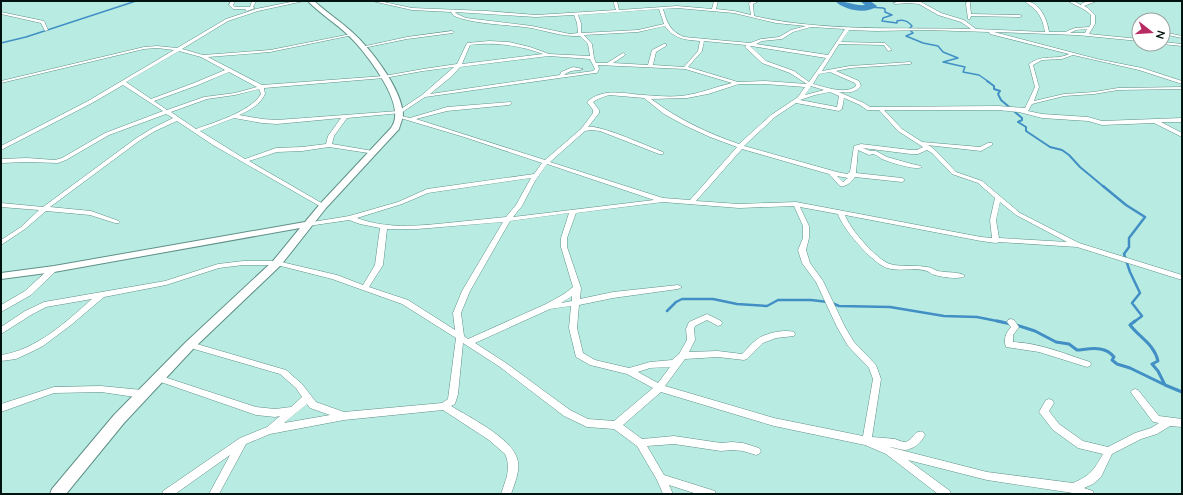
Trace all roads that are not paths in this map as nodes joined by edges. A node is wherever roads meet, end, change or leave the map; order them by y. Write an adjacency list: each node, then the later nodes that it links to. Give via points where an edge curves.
1 (233, 1): 16 (street, via 231,5 234,8)
2 (254, 1): 16 (street)
3 (302, 1): 18 (street)
4 (311, 1): 43 (street)
5 (374, 1): 20 (street, via 412,9)
6 (615, 1): 21 (street)
7 (716, 1): 19 (street)
8 (757, 1): 26 (street, via 751,4)
9 (969, 1): 28 (street)
10 (1026, 1): 41 (street, via 1040,12 1046,23)
11 (1070, 1): 15 (street)
12 (1094, 1): 15 (street)
13 (922, 2): 14 (street); 27 (street)
14 (895, 3)
15 (1081, 6): 35 (street, via 1093,15)
16 (251, 8): 18 (street); 24 (street)
17 (661, 8): 19 (street); 21 (street, via 644,7); 31 (street)
18 (257, 10): 24 (street)
19 (714, 10): 26 (street)
20 (453, 11): 25 (street, via 536,16); 44 (street, via 454,15 465,19 532,27 562,35)
21 (618, 11): 25 (street)
22 (1, 13): 36 (street, via 43,22)
23 (928, 14): 27 (street)
24 (238, 15): 57 (street)
25 (576, 15): 44 (street)
26 (753, 15): 30 (street)
27 (942, 15): 32 (street, via 965,21)
28 (970, 15): 29 (street); 32 (street)
29 (1020, 16)
30 (788, 23): 33 (street); 37 (street)
31 (666, 25): 44 (street, via 638,31); 50 (street, via 673,34)
32 (968, 25): 38 (street)
33 (814, 26): 34 (street); 37 (street)
34 (848, 28): 38 (street); 52 (street)
35 (1091, 28): 42 (street, via 1075,29); 45 (street)
36 (46, 30)
37 (792, 31): 51 (street, via 780,38)
38 (975, 31): 40 (street)
39 (452, 32): 56 (street)
40 (986, 32): 41 (street); 60 (street)
41 (1047, 33): 42 (street)
42 (1062, 34): 45 (street)
43 (351, 35): 56 (street); 62 (street, via 270,51)
44 (581, 35): 64 (street, via 590,44)
45 (1086, 35): 47 (street)
46 (1171, 35): 48 (street)
47 (1131, 38)
48 (1182, 38): 49 (street)
49 (1171, 39)
50 (702, 40): 51 (street); 70 (street, via 700,51)
51 (749, 44): 63 (street); 81 (street, via 748,48 764,62 792,72)
52 (838, 44): 58 (street, via 886,44); 63 (street)
53 (1171, 44): 55 (street)
54 (664, 45): 69 (street, via 654,51)
55 (1182, 45)
56 (363, 47): 76 (street, via 374,59)
57 (177, 49): 62 (street); 77 (street, via 144,48); 78 (street)
58 (890, 50)
59 (623, 54): 67 (street)
60 (1072, 54): 80 (street, via 1140,69); 91 (street, via 1036,60 1031,65 1037,87)
61 (549, 55): 64 (street); 68 (street); 68 (street, via 504,43 476,43 466,47)
62 (203, 56): 72 (street)
63 (830, 57): 74 (street)
64 (592, 58): 66 (street)
65 (910, 63): 73 (street)
66 (596, 64): 67 (street); 75 (street, via 595,72)
67 (609, 64): 69 (street)
68 (459, 65): 76 (street); 85 (street)
69 (650, 67): 70 (street)
70 (685, 68): 79 (street)
71 (581, 69): 75 (street, via 570,69)
72 (229, 70): 82 (street); 89 (street)
73 (832, 70): 74 (street); 84 (street, via 857,82 859,86 849,92)
74 (817, 73): 81 (street)
75 (562, 75): 85 (street)
76 (384, 77): 82 (street); 95 (street, via 393,93)
77 (1, 82)
78 (122, 82): 89 (street); 110 (street, via 90,102)
79 (738, 83): 81 (street); 87 (street, via 701,94)
80 (1182, 83)
81 (808, 85): 84 (street); 88 (street)
82 (261, 87): 94 (street, via 206,98); 96 (street, via 261,100)
83 (1182, 88): 91 (street, via 1118,89 1064,95)
84 (829, 90): 86 (street); 88 (street)
85 (424, 96): 95 (street)
86 (842, 96): 88 (street, via 839,109); 92 (street, via 869,109)
87 (645, 97): 102 (street, via 615,94 595,97 590,102 596,113); 107 (street, via 667,113 715,139)
88 (798, 100): 107 (street, via 773,116)
89 (150, 101): 94 (street)
90 (509, 103): 99 (street, via 447,109)
91 (1031, 103): 93 (street, via 1026,110)
92 (882, 110): 93 (street); 109 (street, via 900,130)
93 (1013, 110): 101 (street, via 1042,116 1088,119 1102,124)
94 (166, 112): 98 (street); 113 (street, via 106,134 56,162)
95 (399, 114): 97 (street); 99 (street); 111 (street, via 395,129)
96 (234, 116): 97 (street, via 277,122); 103 (street)
97 (345, 117): 106 (street, via 334,130)
98 (176, 119): 103 (street); 126 (street, via 147,134)
99 (411, 119): 115 (street)
100 (1182, 120): 101 (street)
101 (1156, 122): 104 (street)
102 (583, 130): 112 (street, via 596,128); 115 (street)
103 (196, 131): 114 (street)
104 (1182, 136)
105 (990, 144): 109 (street, via 981,149)
106 (329, 145): 111 (street); 114 (street, via 276,150)
107 (741, 146): 117 (street); 122 (street)
108 (856, 147): 109 (street, via 911,152); 116 (street); 117 (street, via 853,173 848,176)
109 (931, 147): 120 (street, via 954,173 980,182)
110 (1, 148)
111 (373, 153): 125 (street)
112 (661, 153)
113 (1, 161)
114 (244, 161): 125 (street)
115 (546, 162): 118 (street); 121 (street)
116 (919, 167)
117 (831, 173): 119 (street, via 842,185 854,175)
118 (537, 175): 129 (street, via 427,191 400,204); 130 (street, via 519,206)
119 (902, 180)
120 (998, 199): 134 (street, via 993,220); 136 (street, via 1018,214)
121 (662, 200): 122 (street); 127 (street)
122 (691, 203): 123 (street, via 739,206)
123 (796, 204): 128 (street); 176 (street, via 806,226 802,250 806,263 819,280 851,344 873,367 877,379)
124 (1, 205): 126 (street)
125 (323, 206): 132 (street)
126 (45, 208): 131 (street, via 91,213); 135 (street)
127 (573, 212): 130 (street); 144 (street, via 564,238 564,247)
128 (841, 214): 134 (street); 140 (street, via 844,222 861,242 888,266 928,268 936,273)
129 (350, 218): 132 (street); 133 (street, via 365,224)
130 (507, 220): 133 (street, via 430,226); 153 (street, via 466,291 457,313)
131 (118, 222)
132 (308, 224): 137 (street); 138 (street)
133 (384, 226): 143 (street, via 379,265)
134 (996, 241): 136 (street)
135 (1, 243)
136 (1078, 245): 141 (street)
137 (277, 263): 143 (street, via 334,277); 145 (street, via 218,266 166,283); 155 (street)
138 (54, 269): 139 (street); 148 (street, via 28,293)
139 (1, 276)
140 (961, 276)
141 (1182, 278)
142 (678, 287): 146 (street, via 613,295)
143 (365, 288): 153 (street, via 405,302)
144 (577, 288): 146 (street); 147 (street)
145 (102, 294): 151 (street, via 44,305); 157 (street, via 50,337 17,355)
146 (576, 303): 147 (street); 159 (street, via 573,328 578,355 593,363)
147 (549, 306): 154 (street)
148 (1, 309)
149 (718, 323): 156 (street, via 708,317 692,324 691,340)
150 (1013, 324): 158 (street, via 1009,346 1022,345)
151 (1, 331)
152 (791, 334): 156 (street, via 764,338 744,357 706,354)
153 (460, 336): 154 (street); 166 (street, via 454,394 452,401)
154 (469, 342): 172 (street, via 567,414 587,423)
155 (190, 345): 160 (street); 164 (street, via 283,372)
156 (682, 357): 159 (street, via 674,363 650,365); 161 (street)
157 (1, 358)
158 (1087, 364)
159 (629, 372): 161 (street)
160 (158, 378): 163 (street); 168 (street, via 256,411 275,413)
161 (660, 388): 172 (street); 176 (street, via 774,422)
162 (1135, 392): 170 (street, via 1156,418)
163 (142, 394): 167 (street, via 101,389 54,390); 184 (street)
164 (308, 398): 168 (street); 169 (street, via 313,405)
165 (1049, 403): 180 (street, via 1044,412 1056,428 1081,445)
166 (444, 406): 169 (street); 187 (street, via 498,441 509,452 512,476)
167 (1, 408)
168 (294, 410): 173 (street)
169 (344, 416): 173 (street)
170 (1169, 422): 171 (street); 180 (street)
171 (1182, 423)
172 (616, 425): 177 (street)
173 (269, 430): 175 (street)
174 (920, 435): 176 (street, via 913,443 904,446)
175 (243, 441): 185 (street); 186 (street)
176 (867, 441): 179 (street)
177 (640, 443): 178 (street, via 674,440 721,447 743,447); 181 (street)
178 (756, 451)
179 (889, 451): 182 (street, via 988,476); 183 (street)
180 (1109, 451): 182 (street, via 1097,474 1089,481)
181 (661, 478): 188 (street); 189 (street)
182 (1073, 488): 190 (street)
183 (945, 493)
184 (57, 494)
185 (167, 494)
186 (214, 494)
187 (506, 494)
188 (668, 494)
189 (711, 494)
190 (1089, 494)

